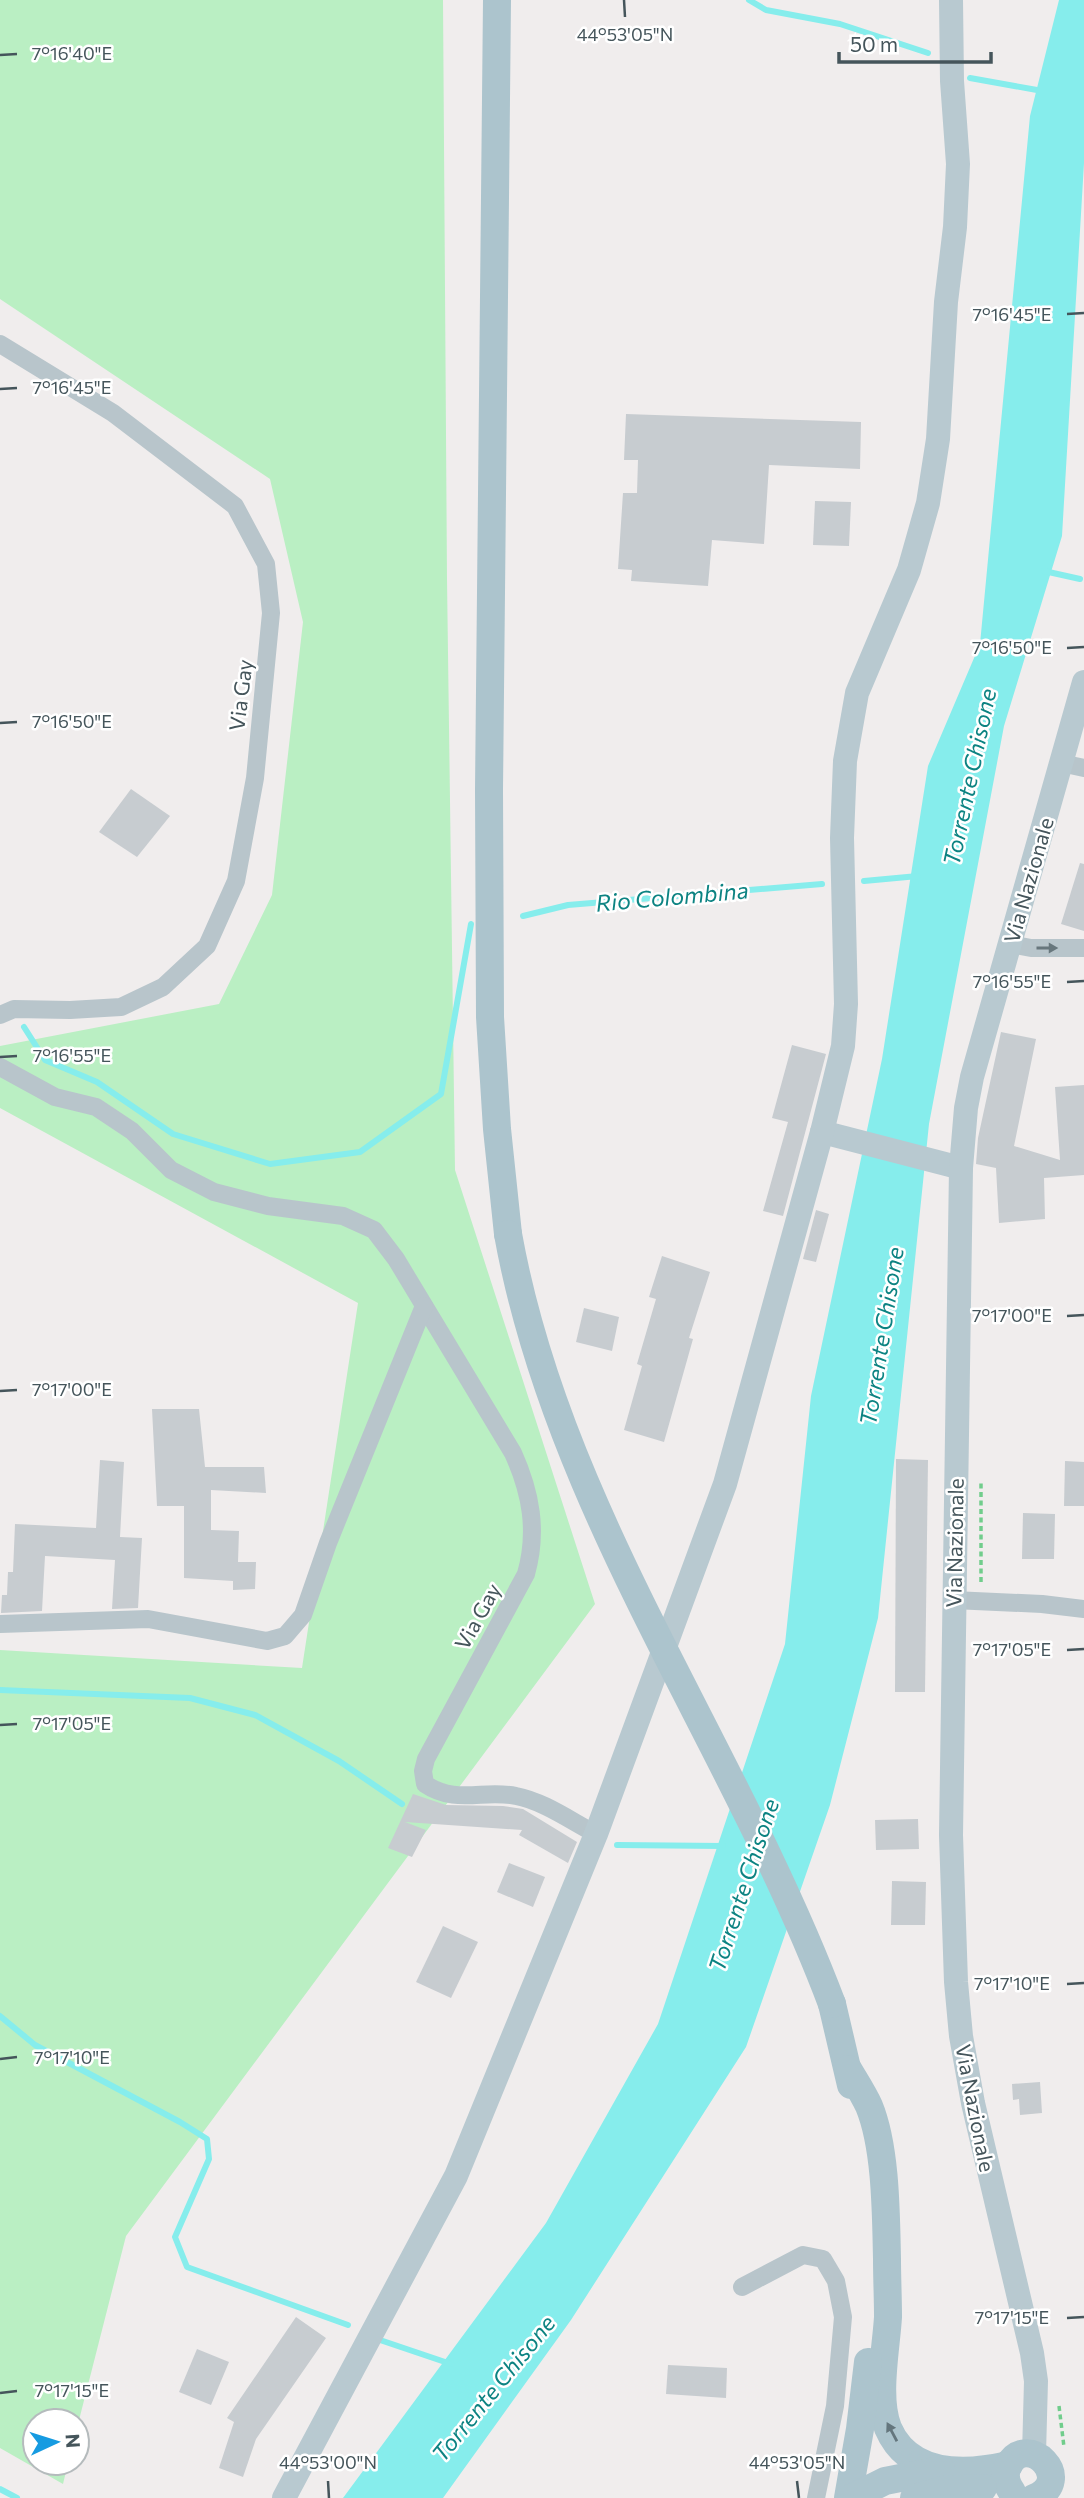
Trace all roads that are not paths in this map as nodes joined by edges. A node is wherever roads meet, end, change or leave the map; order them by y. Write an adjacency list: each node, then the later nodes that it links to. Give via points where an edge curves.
1 (497, 0): 17 (main road, bridge, via 490,1017 508,1234 518,1286 551,1396 593,1502 768,1855 832,2004)
2 (951, 0): 10 (street, via 958,164 937,439 928,503 913,556 857,693 845,761 846,1004 843,1046)
3 (0, 344): 8 (street, Via Gay, via 113,414 235,506 266,564 271,613 255,778 236,881 207,946 163,988 121,1007 14,1009)
4 (1084, 682): 5 (street, Via Nazionale)
5 (1072, 765): 6 (street, Via Nazionale)
6 (1010, 944): 7 (street, one-way to 7); 11 (street, Via Nazionale, via 972,1077)
7 (1084, 948)
8 (0, 1015)
9 (0, 1067): 12 (street, Via Gay, via 55,1097 96,1107 132,1131 171,1170 214,1192 268,1206 343,1216 374,1230)
10 (822, 1132): 11 (street); 16 (street, via 724,1484)
11 (961, 1168): 13 (street, Via Nazionale)
12 (424, 1306): 15 (street, via 303,1615 285,1636 267,1641 148,1619); 16 (street, Via Gay, via 513,1453 532,1508 533,1534 526,1574 426,1759 425,1784 449,1796 526,1798)
13 (953, 1600): 14 (street); 19 (street, Via Nazionale, via 951,1835 956,1982 973,2103 1036,2381)
14 (1084, 1609)
15 (0, 1624)
16 (596, 1833): 22 (street, via 456,2176)
17 (848, 2069): 20 (main road, one-way to 17, via 911,2457 889,2430 884,2416 888,2315 882,2171 869,2107); 24 (main road, via 860,2129 872,2272 869,2358)
18 (742, 2287): 23 (street, via 803,2255 823,2259 836,2281 843,2317 836,2393)
19 (1021, 2460): 20 (main road, via 980,2470); 21 (main road, via 1006,2479); 21 (main road, via 1046,2462 1051,2476 1046,2490)
20 (944, 2470): 24 (main road, via 884,2481)
21 (1030, 2496): 25 (main road, via 986,2488)
22 (284, 2498)
23 (816, 2498)
24 (849, 2498)
25 (914, 2498)

